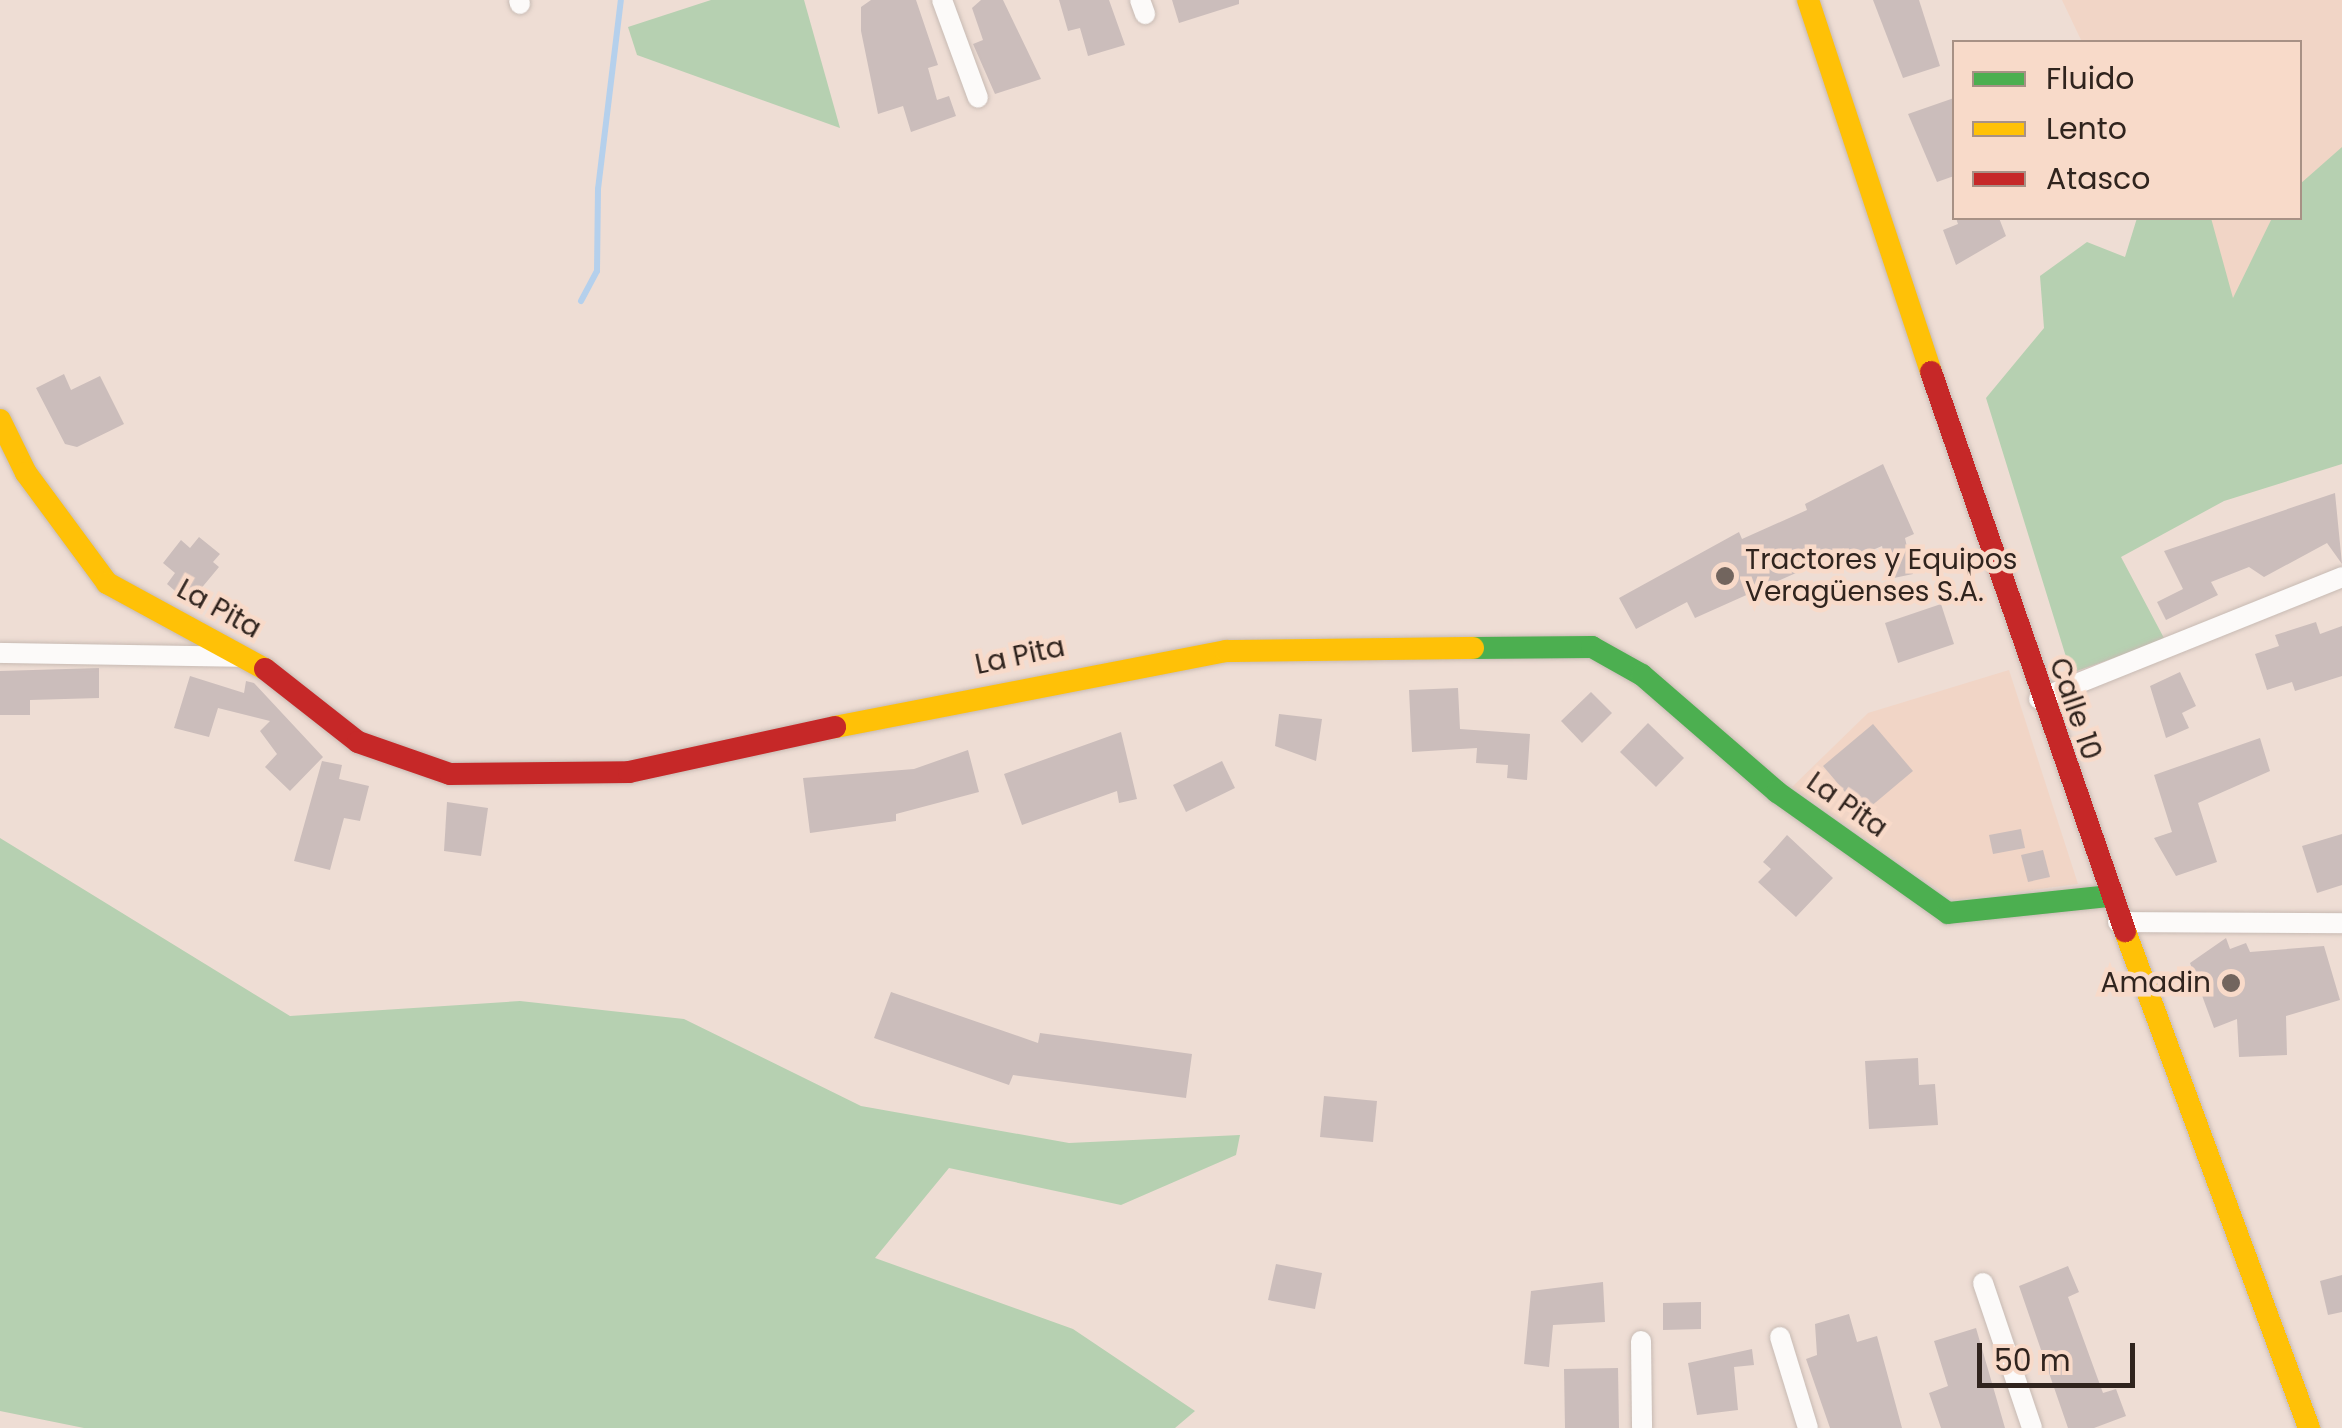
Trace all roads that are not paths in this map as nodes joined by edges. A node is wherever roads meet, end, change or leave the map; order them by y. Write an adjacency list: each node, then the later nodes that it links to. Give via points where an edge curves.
1 (942, 0): 3 (street)
2 (1808, 0): 8 (street, Calle 10)
3 (978, 98)
4 (0, 420): 7 (street, La Pita, via 26,473 107,583)
5 (2342, 576): 8 (street)
6 (0, 653): 7 (street)
7 (249, 658): 9 (street, La Pita, via 358,742 450,774 629,772 1057,678 1226,650 1592,647 1642,675 1777,792 1948,913)
8 (2039, 699): 9 (street, Calle 10)
9 (2108, 896): 10 (street, Calle 10)
10 (2118, 922): 11 (street); 18 (street, Calle 10)
11 (2342, 924)
12 (1983, 1282): 17 (street)
13 (1780, 1337): 16 (street)
14 (1641, 1341): 15 (street)
15 (1642, 1428)
16 (1808, 1428)
17 (2032, 1428)
18 (2307, 1428)

